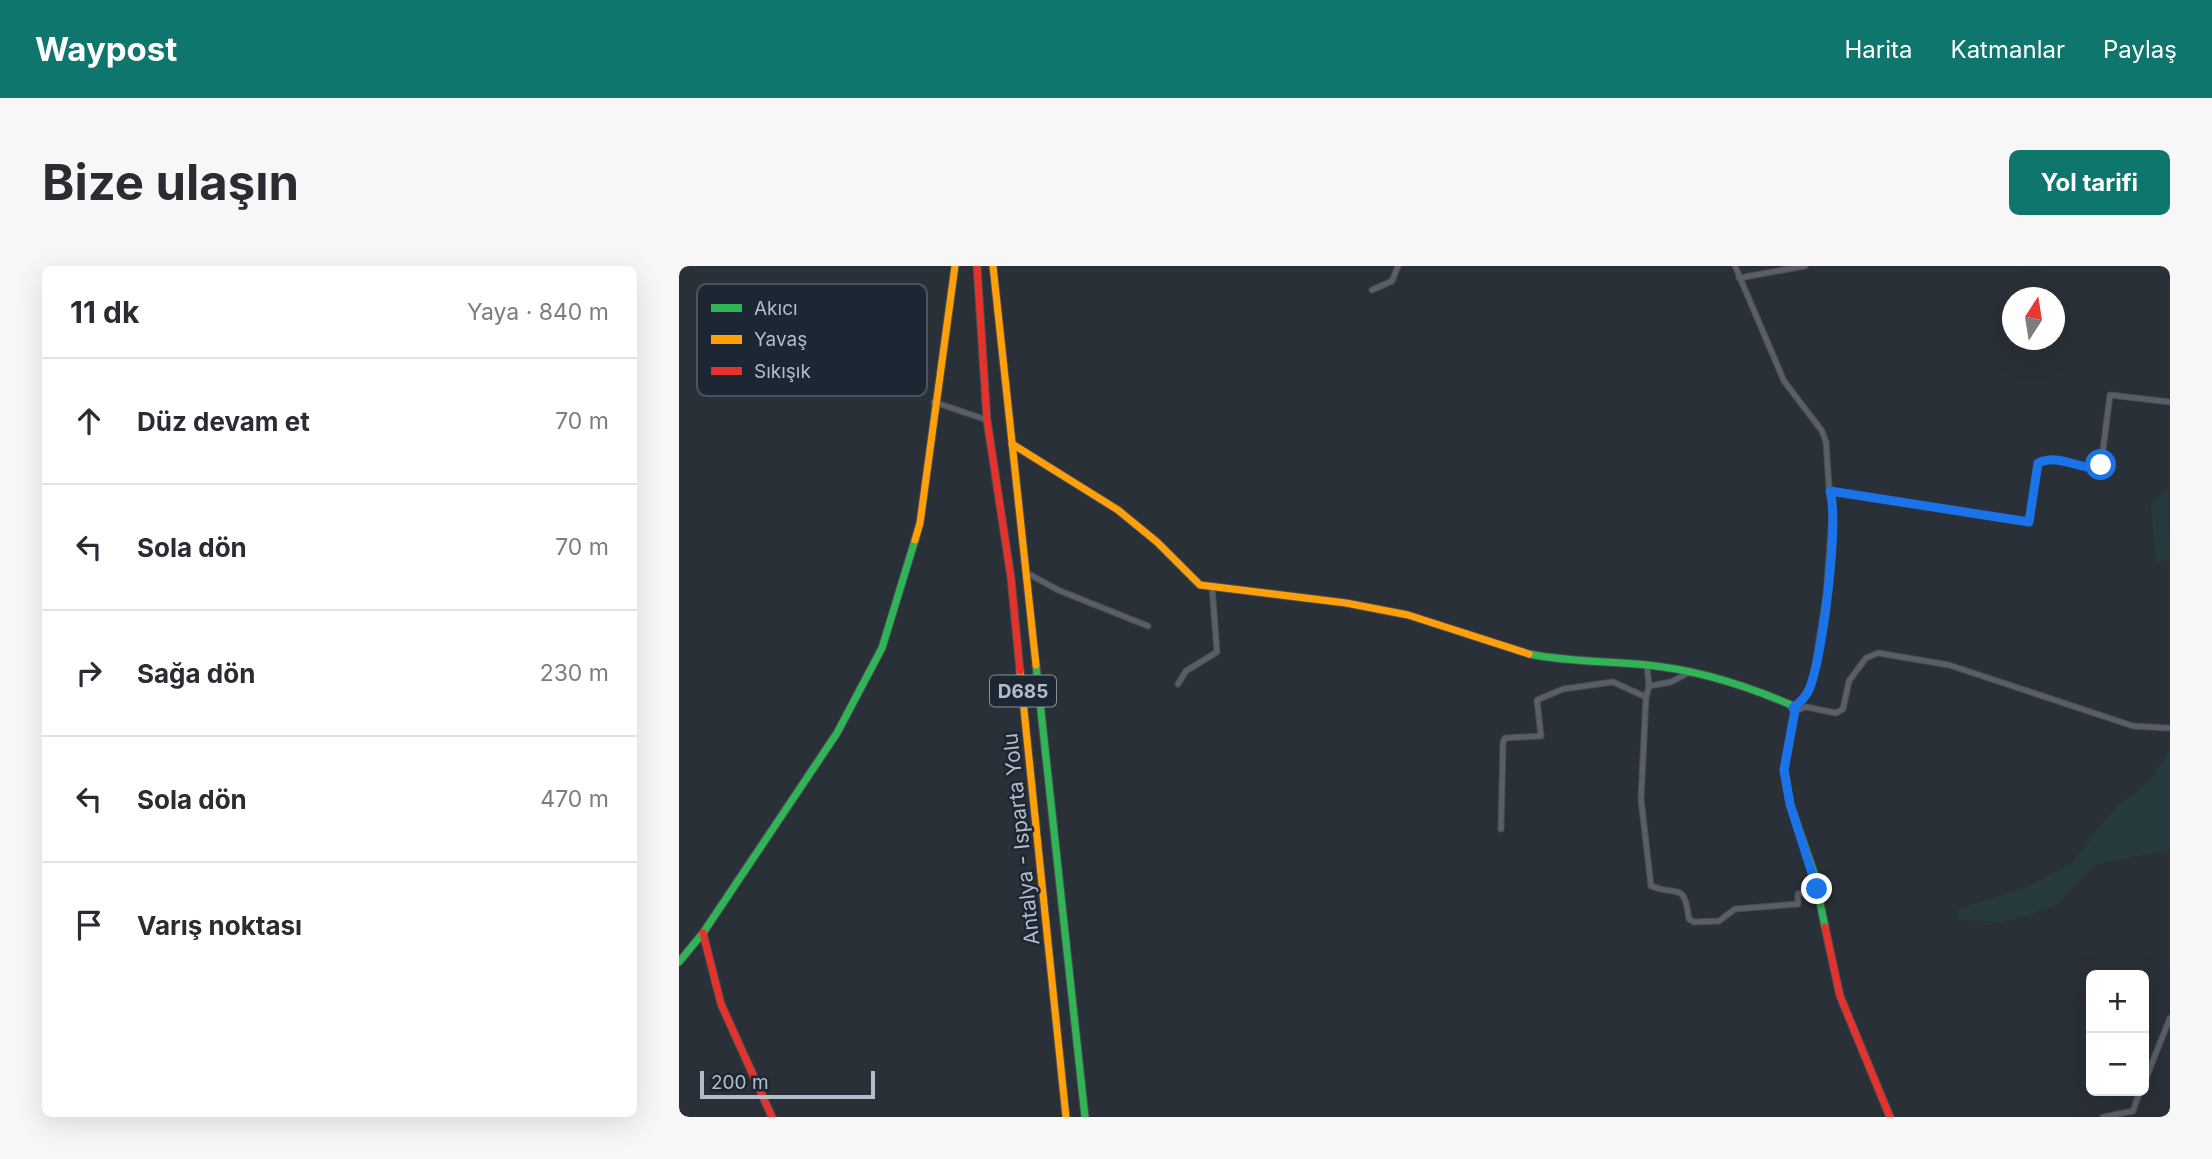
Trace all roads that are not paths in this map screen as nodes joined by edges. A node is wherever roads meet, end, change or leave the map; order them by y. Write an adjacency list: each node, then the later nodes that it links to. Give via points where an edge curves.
1 (955, 266): 9 (main road)
2 (977, 266): 11 (main road, Antalya - Isparta Yolu / D685)
3 (993, 266): 12 (main road, Antalya - Isparta Yolu / D685)
4 (1398, 266): 8 (street, via 1392,281)
5 (1735, 266): 7 (street)
6 (1805, 266): 7 (street)
7 (1739, 278): 13 (street, via 1784,381 1822,431)
8 (1372, 290)
9 (934, 402): 11 (street); 26 (main road, via 920,523 882,648 837,733)
10 (2170, 402): 13 (street, via 2110,395 2101,465 2091,467 2054,457 2038,463 2029,522)
11 (987, 420): 34 (main road, Antalya - Isparta Yolu / D685, via 1011,578)
12 (1012, 444): 14 (main road, Antalya - Isparta Yolu / D685); 15 (main road, via 1115,507 1154,538 1189,578)
13 (1830, 491): 22 (street, via 1832,527 1819,653 1809,690)
14 (1024, 572): 16 (street); 35 (main road, Antalya - Isparta Yolu / D685)
15 (1212, 586): 17 (main road, via 1408,615 1556,660); 19 (street, via 1217,652 1186,671)
16 (1148, 626)
17 (1647, 665): 18 (main road); 20 (street)
18 (1688, 673): 20 (street); 22 (main road, via 1738,682)
19 (1178, 684)
20 (1649, 686): 21 (street)
21 (1646, 697): 24 (street, via 1613,682 1563,689 1537,700 1541,736 1505,738 1503,742); 25 (street, via 1641,799 1651,886 1681,891 1694,922 1719,921 1735,909 1798,904 1798,894)
22 (1794, 709): 23 (street, via 1836,713 1843,709 1849,681 1866,658 1878,653 1949,665 2133,726); 25 (main road, via 1784,770)
23 (2168, 728)
24 (1501, 829)
25 (1817, 889): 36 (main road, via 1840,996)
26 (703, 933): 27 (main road); 33 (main road, via 708,967)
27 (679, 962)
28 (2170, 1018): 29 (street)
29 (2149, 1070)
30 (2138, 1096): 32 (street)
31 (2115, 1116): 32 (street); 37 (street)
32 (2126, 1116)
33 (772, 1117)
34 (1066, 1117)
35 (1084, 1117)
36 (1890, 1117)
37 (2103, 1117)

